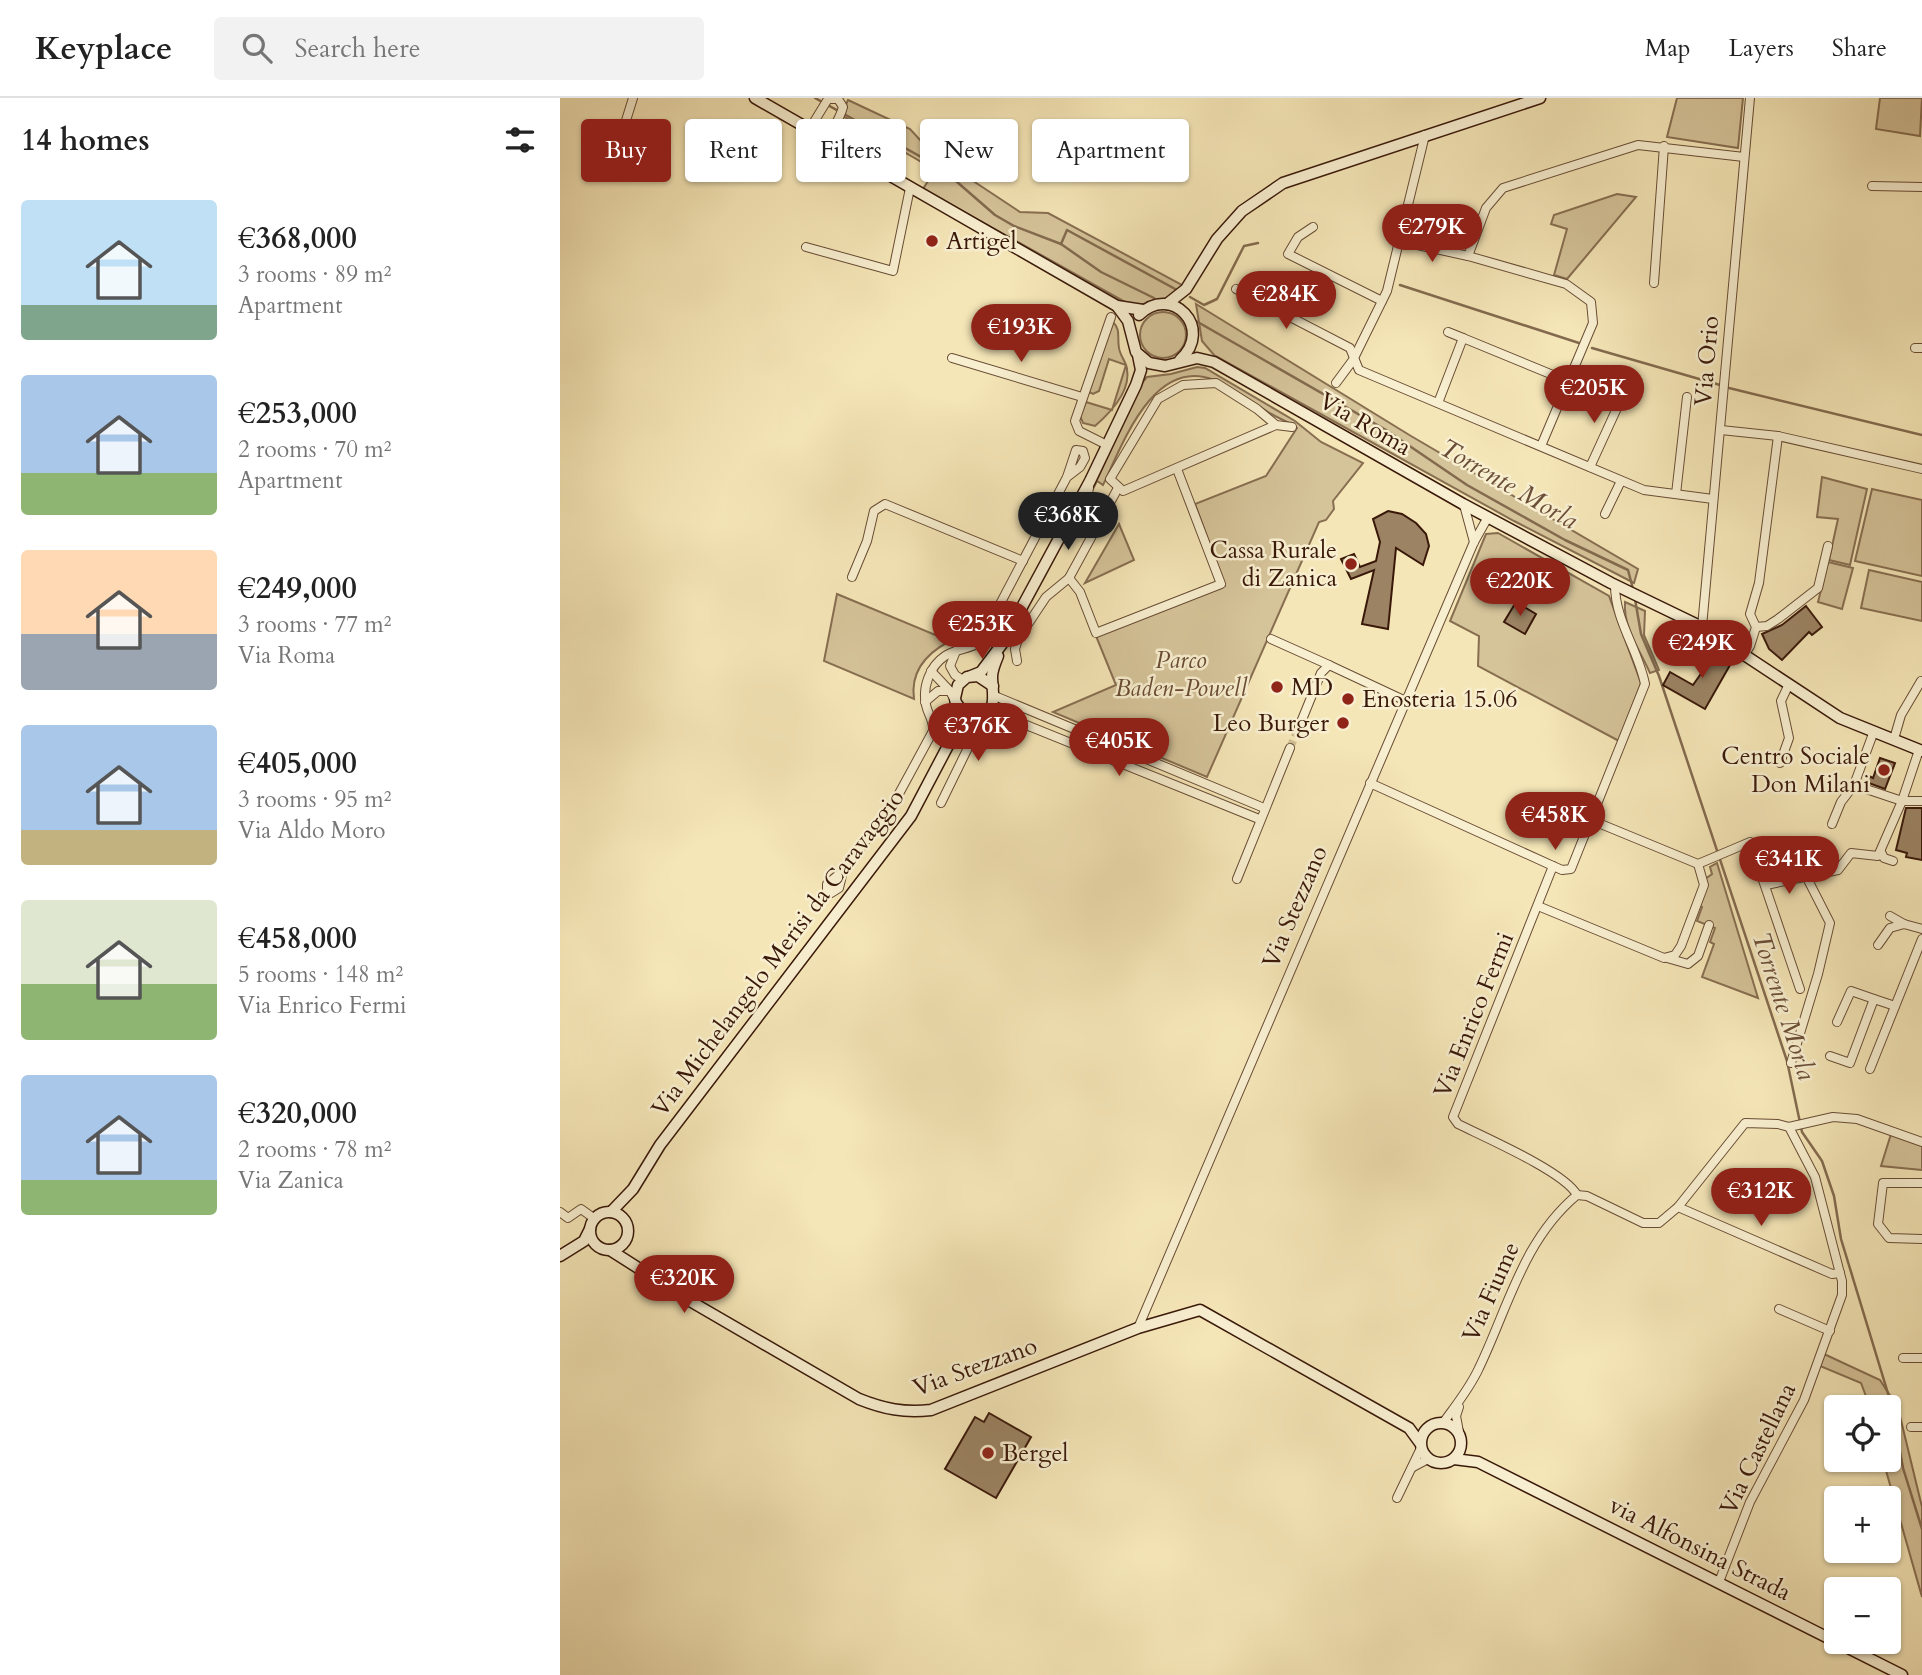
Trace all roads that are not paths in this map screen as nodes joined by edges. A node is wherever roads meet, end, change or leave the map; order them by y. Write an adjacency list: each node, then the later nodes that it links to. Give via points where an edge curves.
1 (634, 98): 7 (street)
2 (755, 98): 9 (street)
3 (1540, 98): 10 (street)
4 (1749, 98): 12 (street, Via Orio)
5 (828, 99): 6 (street); 8 (street)
6 (840, 105)
7 (627, 119)
8 (816, 119)
9 (796, 122)
10 (1425, 135): 18 (street); 21 (street, via 1283,183 1242,211)
11 (1664, 146): 12 (street); 20 (street, via 1638,145 1503,188 1486,208); 22 (street)
12 (1744, 158): 49 (street, Via Orio)
13 (900, 182): 16 (street)
14 (1872, 186): 15 (street)
15 (1922, 187)
16 (912, 189): 19 (street, via 893,271); 26 (street)
17 (1314, 227): 24 (street, via 1298,237 1289,254)
18 (1399, 241): 20 (street); 24 (street)
19 (806, 247)
20 (1468, 256): 40 (street, via 1566,284 1591,302 1594,323)
21 (1191, 282): 25 (street); 28 (street)
22 (1654, 283)
23 (1236, 289): 37 (street, via 1350,348)
24 (1382, 301): 37 (street)
25 (1167, 304): 27 (street); 28 (street)
26 (1117, 306): 27 (street); 30 (street)
27 (1143, 310): 30 (street)
28 (1187, 316): 33 (street, Via Roma)
29 (1111, 317): 44 (street)
30 (1132, 330): 34 (street)
31 (1448, 332): 32 (street)
32 (1463, 338): 40 (street); 46 (street)
33 (1193, 340): 36 (street); 38 (street, Via Roma)
34 (1136, 352): 39 (street); 42 (street, Via Michelangelo Merisi da Caravaggio, via 1141,370)
35 (952, 358): 44 (street)
36 (1180, 360): 38 (street, Via Roma); 39 (street, Via Roma)
37 (1353, 360): 41 (street); 46 (street, via 1359,370)
38 (1214, 362): 62 (street, Via Roma)
39 (1156, 365): 42 (street, Via Michelangelo Merisi da Caravaggio)
40 (1570, 382): 52 (street)
41 (1336, 383)
42 (1136, 385): 51 (street, Via Michelangelo Merisi da Caravaggio)
43 (1623, 395): 53 (street)
44 (1082, 397): 51 (street, via 1075,421 1079,431)
45 (1687, 397): 60 (street)
46 (1438, 403): 52 (street)
47 (1276, 425): 48 (street); 54 (street); 59 (street, via 1216,383 1183,385 1158,399 1142,423 1110,480)
48 (1292, 427)
49 (1721, 430): 50 (street); 61 (street, Via Orio)
50 (1778, 436): 55 (street); 74 (street, via 1759,583 1750,614)
51 (1107, 445): 57 (street, Via Michelangelo Merisi da Caravaggio)
52 (1541, 446): 53 (street)
53 (1590, 467): 58 (street)
54 (1177, 469): 59 (street, via 1124,492); 71 (street, via 1221,584 1096,633 1080,592)
55 (1922, 469)
56 (1067, 477): 69 (street)
57 (1090, 481): 64 (street, via 1090,507); 66 (street, Via Michelangelo Merisi da Caravaggio)
58 (1621, 481): 60 (street); 63 (street)
59 (1118, 488): 64 (street)
60 (1676, 494): 61 (street)
61 (1713, 499): 73 (street, Via Orio)
62 (1463, 504): 65 (street, Via Roma); 67 (street)
63 (1605, 514)
64 (1102, 517): 66 (street, via 1082,514); 71 (street)
65 (1488, 517): 67 (street, Via Stezzano); 72 (street, Via Roma)
66 (1058, 537): 76 (street, Via Michelangelo Merisi da Caravaggio)
67 (1474, 542): 88 (street, Via Stezzano)
68 (1828, 546): 74 (street, via 1818,588 1778,620)
69 (1023, 561): 70 (street, via 885,505 874,511); 77 (street, via 980,642)
70 (852, 578)
71 (1069, 578): 79 (street, via 1046,597 1018,639)
72 (1620, 587): 73 (street, Via Roma); 105 (street, via 1618,612 1645,684)
73 (1702, 627): 78 (street, Via Roma)
74 (1756, 627): 78 (street)
75 (1271, 639): 80 (street)
76 (1002, 644): 82 (street, Via Michelangelo Merisi da Caravaggio, via 981,672); 86 (street, Via Michelangelo Merisi da Caravaggio, via 991,674)
77 (956, 651): 81 (street, via 944,656); 82 (street, via 950,666)
78 (1745, 654): 84 (street, Via Roma)
79 (1017, 661)
80 (1329, 665): 88 (street); 91 (street, via 1321,673)
81 (931, 671): 82 (street); 85 (street); 87 (street)
82 (964, 678): 86 (street, via 984,678); 89 (street, Via Michelangelo Merisi da Caravaggio, via 956,691)
83 (1921, 681): 93 (street, via 1901,715)
84 (1789, 684): 92 (street, Via Roma, via 1840,718); 97 (street, via 1781,701 1789,738)
85 (950, 691): 87 (street, via 938,691); 89 (street)
86 (994, 691): 90 (street, Via Michelangelo Merisi da Caravaggio); 103 (street)
87 (925, 702): 111 (street, via 933,731 895,801)
88 (1408, 702): 98 (street, Via Stezzano)
89 (957, 705): 90 (street, via 964,713); 94 (street, Via Michelangelo Merisi da Caravaggio)
90 (983, 713): 94 (street, Via Michelangelo Merisi da Caravaggio); 102 (street, Via Michelangelo Merisi da Caravaggio, via 984,720); 104 (street)
91 (1298, 727)
92 (1874, 731): 93 (street, Via Roma); 99 (street)
93 (1894, 739): 96 (street, Via Roma)
94 (951, 740): 133 (street, Via Michelangelo Merisi da Caravaggio, via 911,816 660,1145)
95 (1290, 748): 103 (street)
96 (1921, 750): 100 (street)
97 (1780, 763)
98 (1370, 783): 110 (street); 147 (street, Via Stezzano)
99 (1854, 785): 100 (street); 106 (street)
100 (1902, 801): 101 (street); 107 (street)
101 (1922, 802)
102 (941, 803)
103 (1264, 808): 104 (street)
104 (1259, 820): 113 (street)
105 (1591, 820): 109 (street); 110 (street, via 1571,869)
106 (1832, 824)
107 (1881, 852): 108 (street); 112 (street, via 1872,857 1850,853 1838,870)
108 (1893, 861)
109 (1698, 863): 114 (street, via 1750,842); 122 (street, via 1704,885 1681,946)
110 (1553, 866): 115 (street, Via Enrico Fermi)
111 (843, 871)
112 (1807, 878): 114 (street); 128 (street, via 1830,923)
113 (1237, 879)
114 (1766, 885): 123 (street)
115 (1538, 906): 122 (street); 134 (street, Via Enrico Fermi, via 1454,1120 1554,1174)
116 (1890, 916): 117 (street)
117 (1904, 924): 119 (street); 121 (street, via 1890,928)
118 (1709, 925): 122 (street, via 1698,956 1688,964)
119 (1922, 929)
120 (1922, 939): 125 (street)
121 (1878, 945)
122 (1664, 958)
123 (1800, 989)
124 (1874, 999): 125 (street); 126 (street, via 1851,991); 127 (street, via 1850,1063)
125 (1895, 1006): 129 (street)
126 (1837, 1022)
127 (1830, 1056)
128 (1791, 1063)
129 (1870, 1069)
130 (1792, 1127): 131 (street, via 1833,1116 1857,1119); 135 (street, via 1752,1122 1740,1126); 145 (street, Via Castellana, via 1815,1177)
131 (1922, 1142)
132 (1922, 1182): 141 (street, via 1883,1183 1878,1224 1889,1238)
133 (633, 1189): 137 (street, Via Michelangelo Merisi da Caravaggio); 138 (street, Via Michelangelo Merisi da Caravaggio)
134 (1577, 1195): 135 (street, via 1648,1225 1666,1219); 151 (street, Via Fiume, via 1555,1217 1524,1263)
135 (1678, 1207): 145 (street, via 1832,1274)
136 (560, 1212): 139 (street, via 568,1218 581,1209)
137 (611, 1212): 138 (street); 139 (street)
138 (626, 1223): 140 (street)
139 (593, 1224): 142 (street, via 593,1241); 143 (street, via 584,1241)
140 (626, 1238): 142 (street, via 620,1246); 144 (street)
141 (1922, 1239)
142 (606, 1249): 143 (street); 144 (street, Via Stezzano)
143 (564, 1254)
144 (635, 1263): 147 (street, Via Stezzano, via 690,1301 859,1399 906,1413 931,1409)
145 (1840, 1273): 148 (street, Via Castellana, via 1842,1295)
146 (1779, 1309): 148 (street)
147 (1138, 1328): 155 (street, via 1199,1310)
148 (1830, 1331): 164 (street, Via Castellana, via 1804,1400 1750,1502)
149 (1903, 1358): 150 (street)
150 (1922, 1358)
151 (1460, 1401): 152 (street, Via Fiume); 157 (street, Via Fiume, via 1456,1416)
152 (1443, 1423): 156 (street); 157 (street, via 1452,1426)
153 (1911, 1427): 154 (street)
154 (1922, 1427)
155 (1409, 1428): 156 (street); 158 (street)
156 (1427, 1428): 158 (street)
157 (1460, 1438): 160 (street); 161 (street)
158 (1421, 1445): 159 (street); 162 (street)
159 (1428, 1459): 160 (street, via 1441,1464); 162 (street)
160 (1454, 1459): 161 (street)
161 (1478, 1462): 164 (street, via Alfonsina Strada)
162 (1413, 1467): 163 (street)
163 (1397, 1498)
164 (1719, 1582): 165 (street, via Alfonsina Strada)
165 (1902, 1675)

